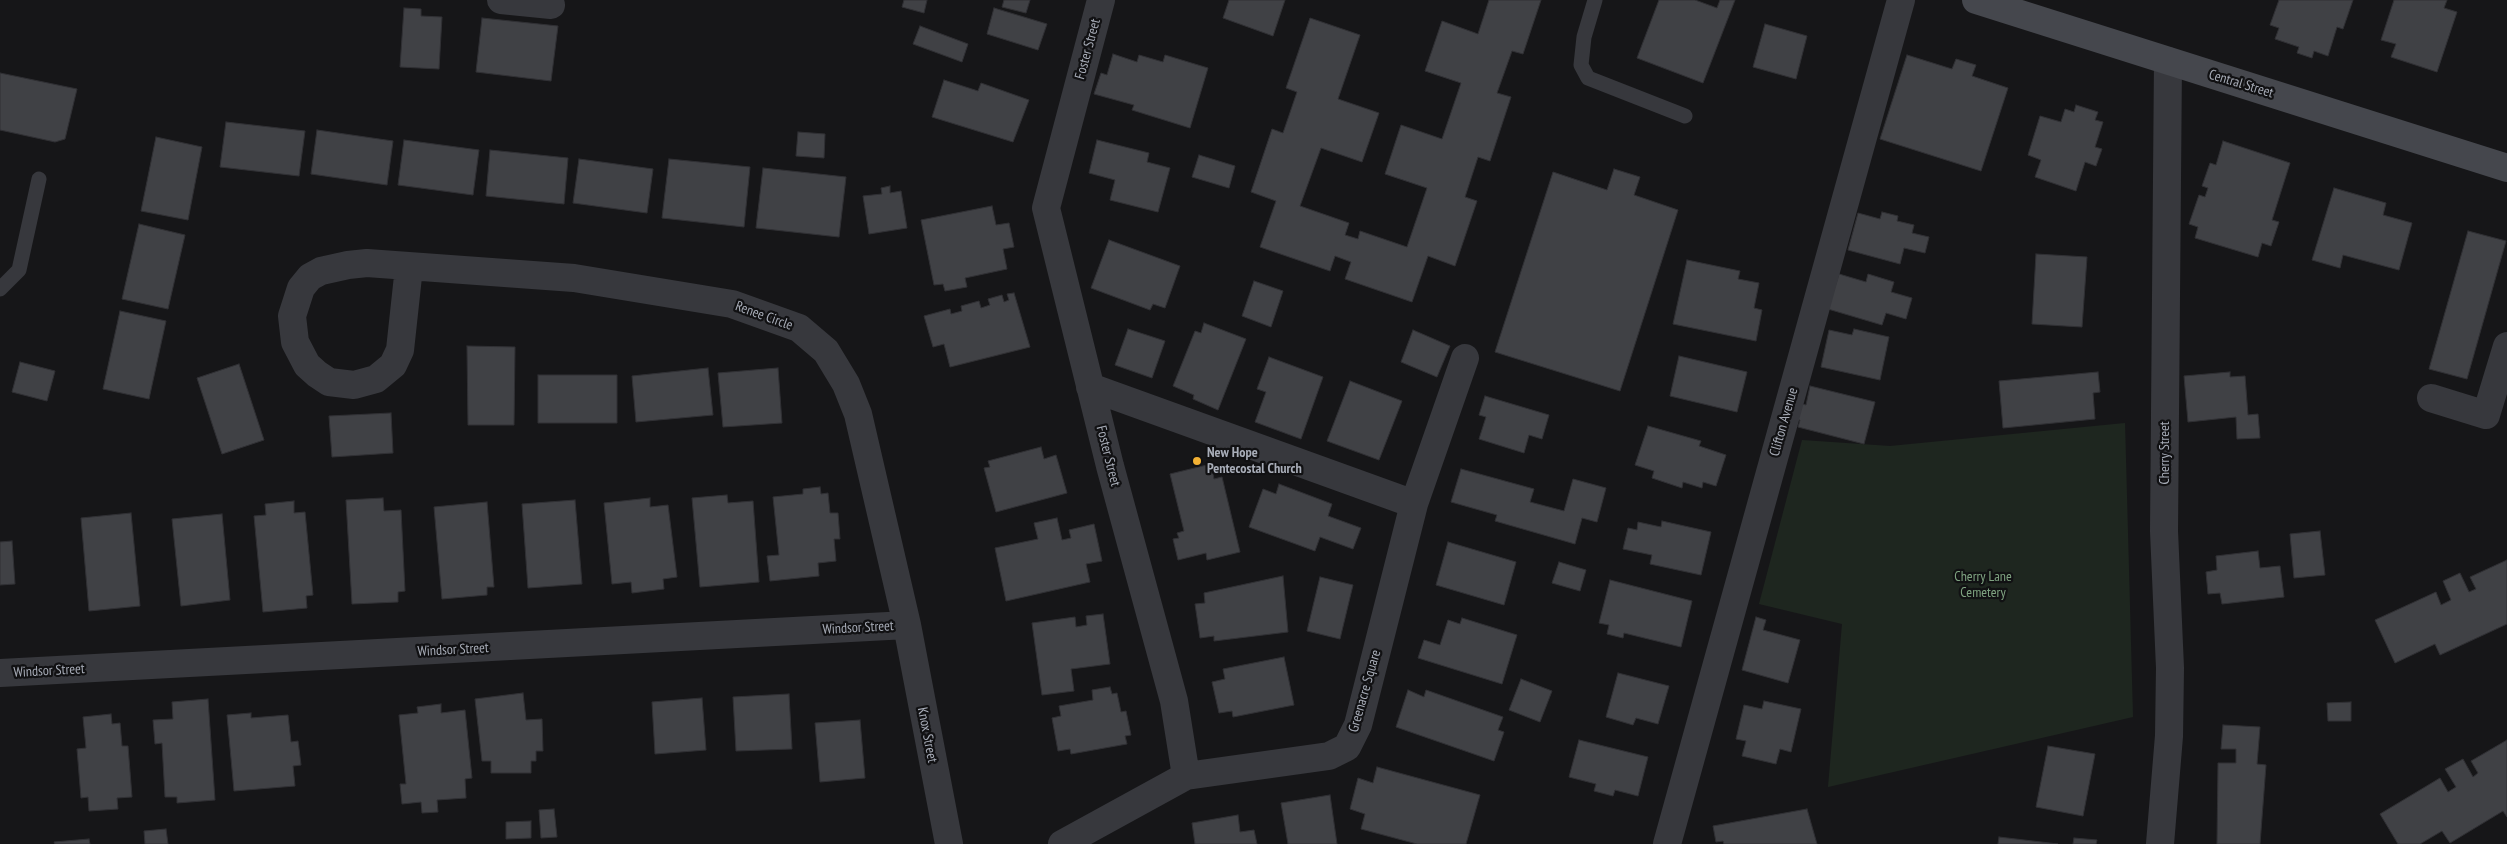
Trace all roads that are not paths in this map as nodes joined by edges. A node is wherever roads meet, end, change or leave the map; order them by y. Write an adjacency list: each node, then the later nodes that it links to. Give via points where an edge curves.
1 (501, 0): 6 (street)
2 (1100, 0): 15 (street, Foster Street, via 1046,208)
3 (1595, 0): 8 (lane, via 1584,37 1581,65 1588,78)
4 (1901, 0): 23 (street, Clifton Avenue)
5 (1976, 0): 7 (main road, Central Street)
6 (552, 5)
7 (2168, 61): 9 (main road, Central Street); 24 (street, Cherry Street, via 2164,531 2170,668 2169,736)
8 (1685, 116)
9 (2507, 168)
10 (39, 179): 12 (lane, via 19,270)
11 (409, 267): 11 (street, Renee Circle, via 368,263 348,265 310,277 301,288 292,316 295,342 307,365 329,382 354,385 376,379 393,365 400,350); 18 (street, Renee Circle, via 574,278 694,297 768,315 799,328 813,338 837,367 858,414)
12 (0, 288)
13 (2507, 346): 16 (street, via 2486,415)
14 (1465, 358): 17 (street, Greenacre Square)
15 (1090, 387): 17 (street); 20 (street, Foster Street, via 1174,701)
16 (2431, 398)
17 (1414, 504): 20 (street, Greenacre Square, via 1358,725 1347,747 1329,756)
18 (907, 625): 19 (street, Windsor Street); 21 (street, Knox Street)
19 (0, 674)
20 (1186, 776): 22 (street)
21 (949, 844)
22 (1062, 844)
23 (1667, 844)
24 (2160, 844)

